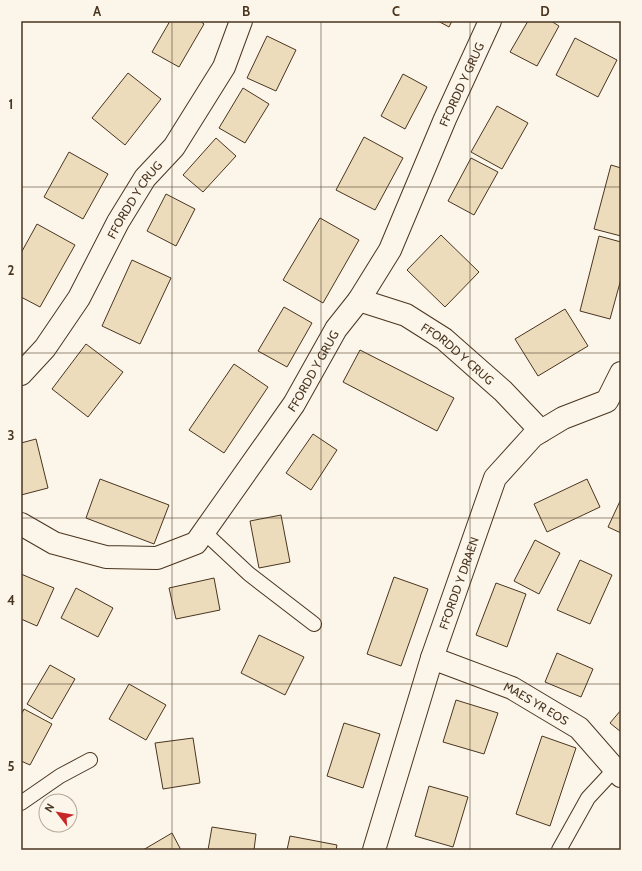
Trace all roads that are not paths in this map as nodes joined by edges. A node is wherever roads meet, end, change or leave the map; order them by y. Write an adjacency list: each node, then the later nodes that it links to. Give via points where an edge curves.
1 (241, 21): 4 (street, FFORDD Y CRUG, via 224,67 174,147 145,178 118,222 79,298 44,348)
2 (490, 21): 3 (street, FFORDD Y GRUG, via 445,119 390,250)
3 (359, 300): 7 (street, FFORDD Y CRUG, via 406,315 444,339 503,391); 9 (street, FFORDD Y GRUG, via 336,329 294,404)
4 (21, 374)
5 (621, 374): 6 (street, FFORDD Y DRAEN)
6 (614, 406): 7 (street, FFORDD Y DRAEN, via 563,418)
7 (541, 431): 11 (street, FFORDD Y DRAEN, via 532,436 495,478)
8 (21, 524): 9 (street, FFORDD Y GRUG, via 54,543 106,557 156,558 196,544)
9 (204, 532): 10 (lane, via 248,574)
10 (314, 624)
11 (432, 658): 13 (street, MAES YR EOS, via 512,688 579,728); 15 (street, FFORDD Y DRAEN)
12 (90, 760): 14 (lane, via 60,776)
13 (618, 772): 16 (lane, via 588,798)
14 (21, 803)
15 (374, 850)
16 (559, 850)

